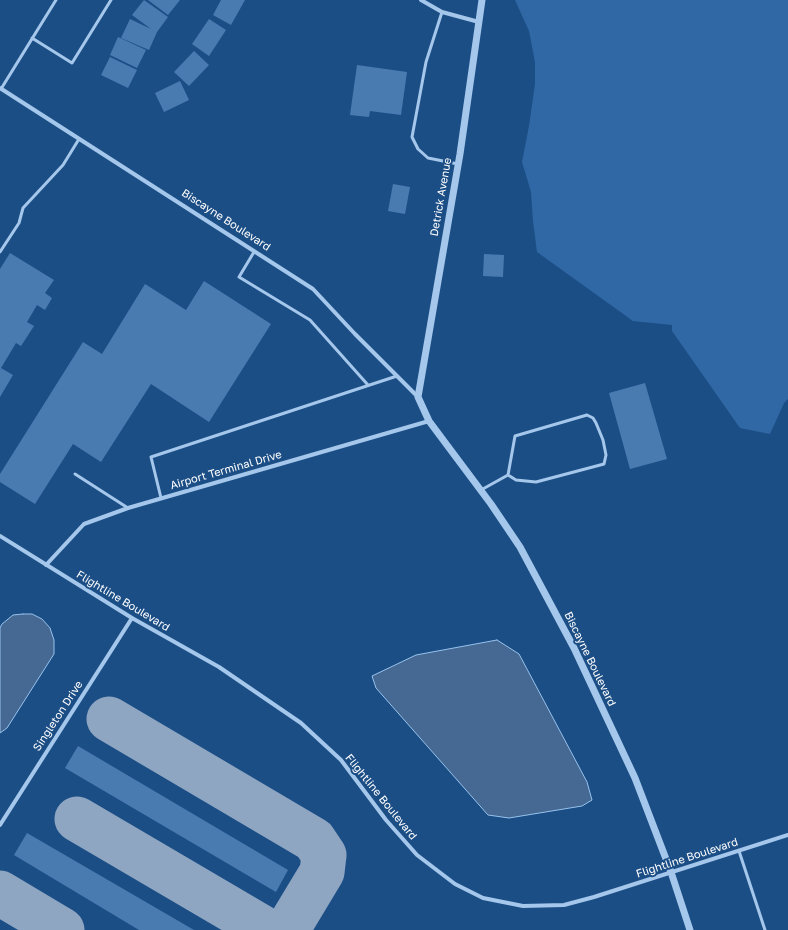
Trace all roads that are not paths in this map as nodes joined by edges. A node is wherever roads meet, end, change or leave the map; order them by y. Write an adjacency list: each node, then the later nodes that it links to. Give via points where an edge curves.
1 (56, 0): 7 (lane)
2 (111, 0): 7 (lane, via 72,63)
3 (421, 0): 5 (street)
4 (482, 0): 6 (street, Detrick Avenue)
5 (442, 12): 6 (street); 10 (lane, via 426,62 412,137 418,149 428,158)
6 (479, 22): 10 (street, Detrick Avenue)
7 (32, 38): 8 (lane)
8 (1, 88): 9 (street, Biscayne Boulevard)
9 (79, 139): 11 (lane, via 63,165 23,208 19,223); 12 (street, Biscayne Boulevard)
10 (458, 164): 15 (street, Detrick Avenue)
11 (0, 252)
12 (254, 252): 13 (street, Biscayne Boulevard, via 313,289); 14 (lane, via 239,277 310,320)
13 (397, 376): 14 (lane); 15 (street, Biscayne Boulevard)
14 (368, 385): 20 (lane, via 151,457)
15 (418, 397): 16 (street, Biscayne Boulevard)
16 (428, 421): 19 (street, Biscayne Boulevard); 20 (street, Airport Terminal Drive)
17 (75, 474): 21 (lane)
18 (508, 475): 18 (lane, via 516,480 536,482 604,464 606,456 603,440 596,423 587,415 515,436); 19 (lane)
19 (481, 490): 28 (street, Biscayne Boulevard, via 520,547 574,648 635,778)
20 (161, 498): 21 (street, Airport Terminal Drive)
21 (128, 508): 23 (street, Airport Terminal Drive, via 84,524)
22 (0, 536): 23 (street, Flightline Boulevard)
23 (46, 565): 24 (street, Flightline Boulevard)
24 (132, 618): 25 (street, Singleton Drive); 28 (street, Flightline Boulevard, via 219,667 301,723 341,760 386,820 417,854 455,884 483,898 523,906 564,905)
25 (0, 825)
26 (788, 836): 27 (street, Flightline Boulevard)
27 (739, 851): 28 (street, Flightline Boulevard); 30 (lane)
28 (671, 872): 29 (street, Biscayne Boulevard)
29 (690, 930)
30 (765, 930)

